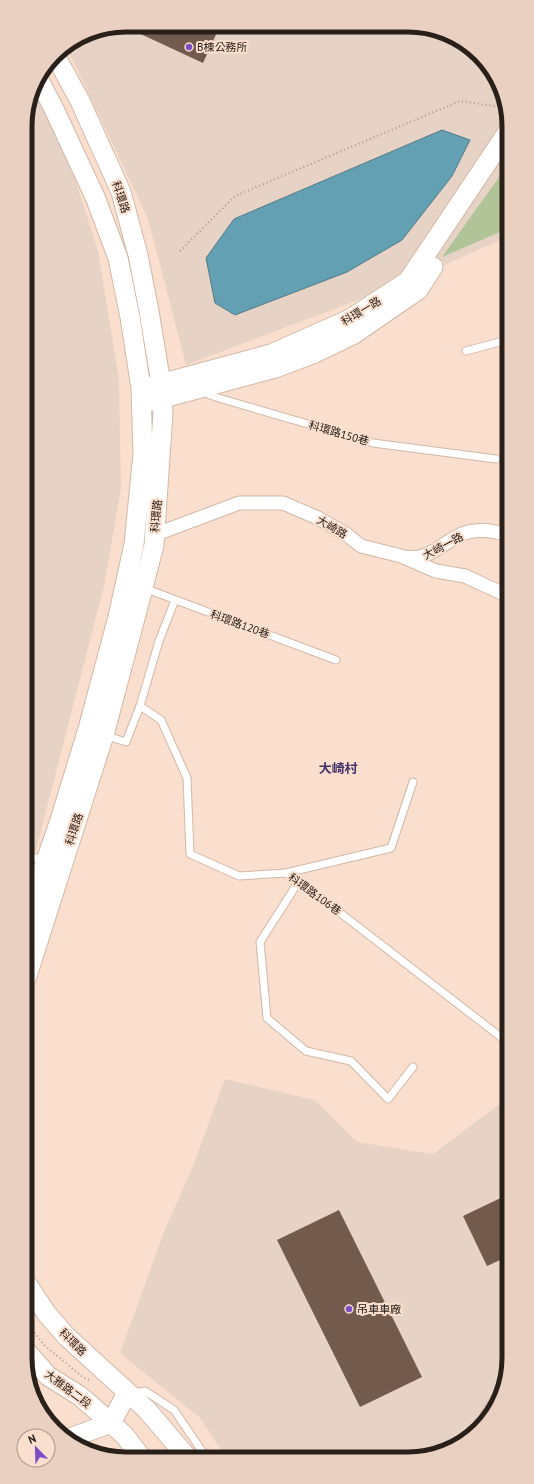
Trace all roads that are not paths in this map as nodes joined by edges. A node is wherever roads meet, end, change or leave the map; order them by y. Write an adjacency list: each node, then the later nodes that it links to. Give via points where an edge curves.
1 (58, 61): 8 (street, 科環路, via 80,101 121,192 138,255)
2 (42, 85): 9 (street, 科環路, via 96,197 118,258)
3 (502, 140): 7 (street, 科環一路, via 408,281 350,319 271,354)
4 (502, 163): 7 (street, 科環一路, via 418,290 354,334 315,353 275,368)
5 (502, 341): 6 (lane)
6 (466, 351)
7 (199, 381): 8 (street, 科環一路); 10 (lane, 科環路150巷, via 210,395 373,443)
8 (162, 391): 9 (street, 科環一路); 12 (street, 科環路, via 161,456)
9 (142, 396): 19 (street, 科環路, via 143,454 134,544)
10 (496, 459)
11 (502, 533): 13 (street, 大崎一路, via 474,531 461,534 416,559)
12 (154, 535): 13 (street, 大崎路, via 239,503 284,503 318,518 361,546); 14 (street, 科環路)
13 (401, 556): 15 (street, 大崎路, via 436,571 465,576)
14 (144, 588): 16 (lane, 科環路120巷); 19 (street, 科環路)
15 (502, 593)
16 (175, 600): 17 (lane, 科環路120巷); 18 (lane, via 159,641)
17 (336, 660)
18 (140, 706): 19 (lane, via 126,742); 23 (lane, 科環路106巷, via 162,720 187,778 190,854 239,876)
19 (96, 732): 22 (street, 科環路)
20 (413, 782): 23 (lane, via 391,848)
21 (32, 858): 22 (lane)
22 (55, 860): 25 (street, 科環路); 26 (street, 科環路)
23 (286, 873): 24 (lane, 科環路106巷)
24 (299, 881): 27 (lane, 科環路106巷); 28 (lane, via 260,942 267,1018 306,1051 351,1061 388,1099)
25 (32, 907)
26 (32, 954)
27 (502, 1038)
28 (413, 1067)
29 (32, 1292): 31 (street, 科環路, via 66,1336)
30 (32, 1358): 32 (street, 大雅路二段, via 48,1376 80,1396)
31 (128, 1393): 32 (street); 35 (street, via 147,1410); 36 (lane, via 145,1391 174,1410)
32 (111, 1423): 33 (street); 34 (street, 大雅路二段)
33 (75, 1436)
34 (137, 1452)
35 (183, 1452)
36 (203, 1452)

